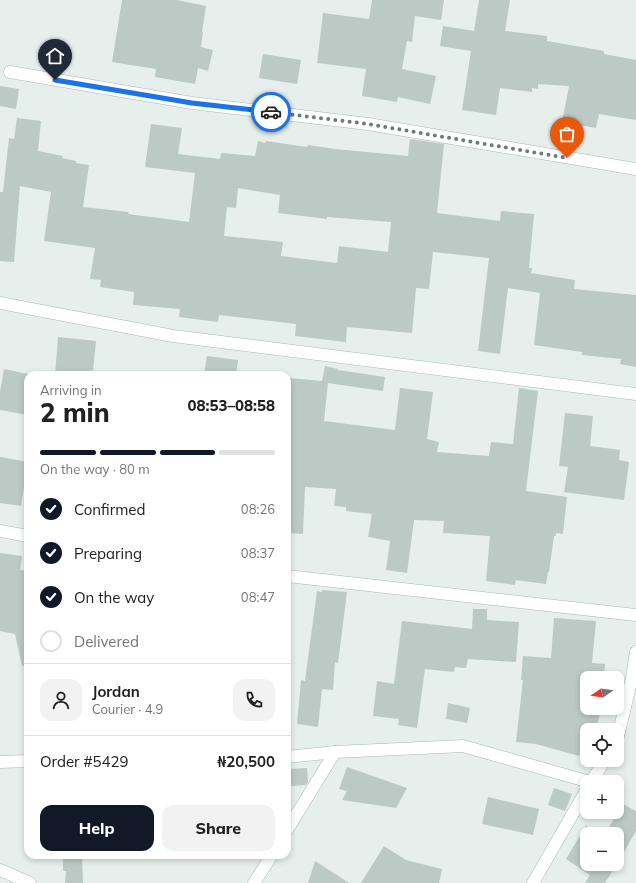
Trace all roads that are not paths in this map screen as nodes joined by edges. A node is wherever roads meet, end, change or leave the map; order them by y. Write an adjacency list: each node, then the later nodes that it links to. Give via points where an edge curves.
1 (10, 72): 2 (street, via 192,103 368,124)
2 (636, 169)
3 (0, 303): 4 (street, via 173,336)
4 (636, 394)
5 (0, 531): 6 (street)
6 (24, 535)
7 (291, 576): 8 (street)
8 (636, 615)
9 (636, 652): 10 (street)
10 (621, 723)
11 (336, 752): 12 (street); 15 (street, via 463,746); 17 (street)
12 (291, 757)
13 (24, 761): 14 (street)
14 (0, 762)
15 (580, 779)
16 (580, 801): 22 (street)
17 (291, 824)
18 (269, 859): 21 (street)
19 (0, 870): 20 (street)
20 (30, 883)
21 (254, 883)
22 (533, 883)

